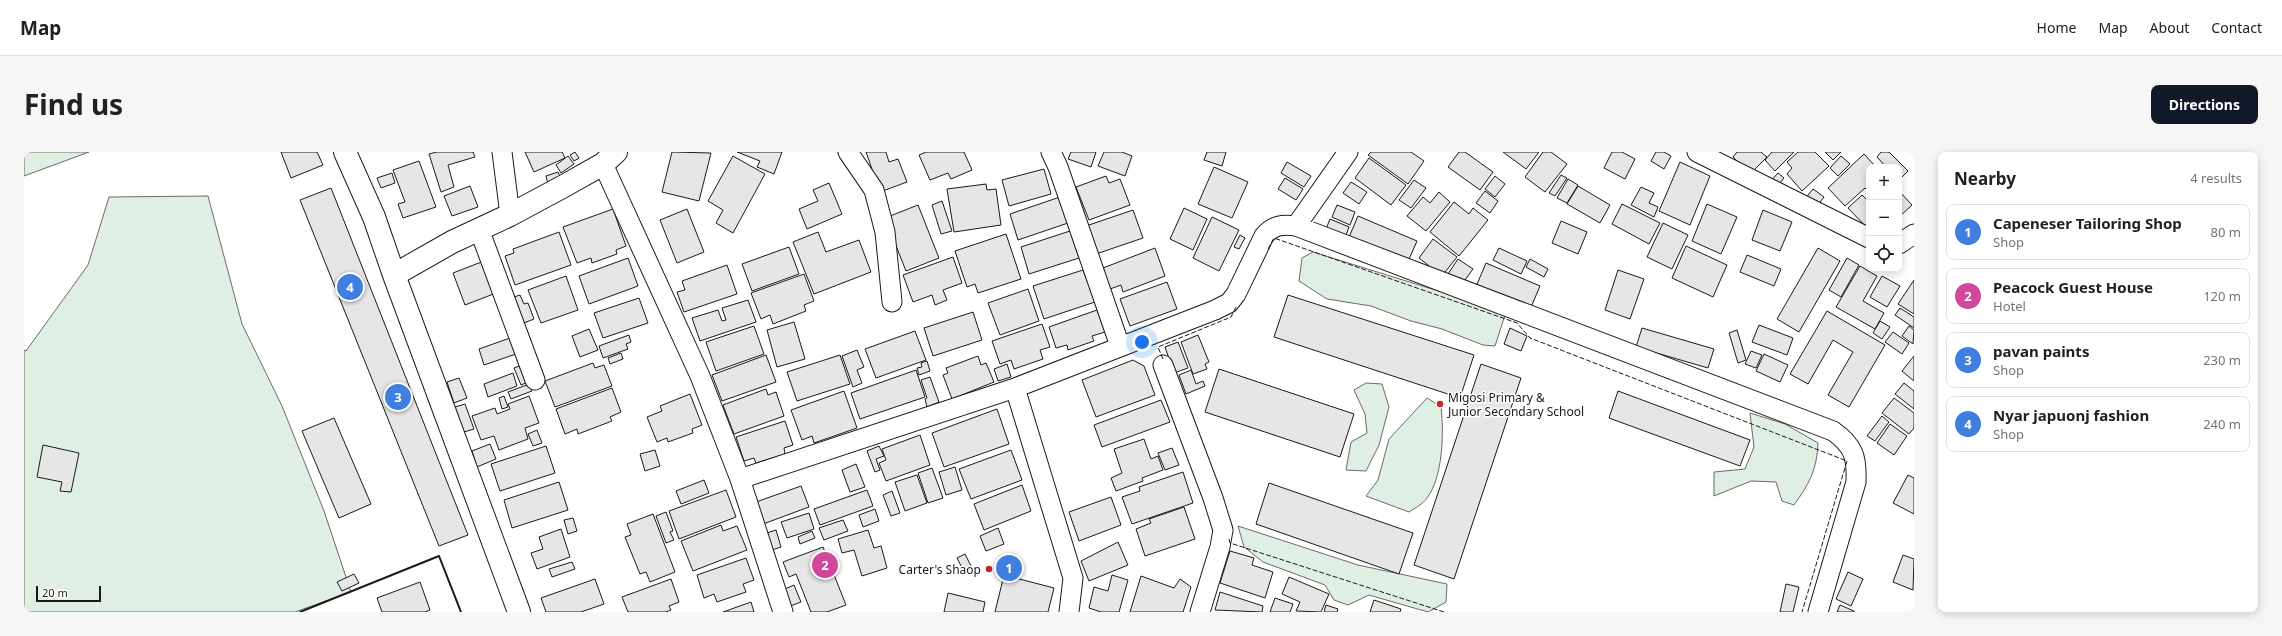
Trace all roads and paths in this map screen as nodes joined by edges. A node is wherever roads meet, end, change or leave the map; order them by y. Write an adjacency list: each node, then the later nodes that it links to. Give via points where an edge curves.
1 (344, 152): 14 (street, via 374,217)
2 (502, 152): 8 (street)
3 (848, 152): 15 (street, via 874,190 885,232)
4 (1051, 152): 16 (street)
5 (1348, 152): 9 (street)
6 (1697, 152): 12 (street)
7 (610, 158): 8 (street); 20 (street)
8 (510, 215): 10 (street)
9 (1296, 226): 16 (street, via 1285,224 1269,230 1229,303); 25 (street, via 1833,432 1845,440 1852,450 1856,482)
10 (479, 229): 14 (street); 18 (street)
11 (1914, 234): 13 (street)
12 (1866, 236)
13 (1902, 242)
14 (394, 275): 21 (street)
15 (892, 302)
16 (1120, 346): 19 (street)
17 (1163, 365): 24 (street, via 1223,530)
18 (535, 380)
19 (1015, 388): 20 (street); 23 (street, via 1073,578)
20 (740, 479): 22 (street)
21 (519, 612)
22 (783, 612)
23 (1069, 612)
24 (1200, 612)
25 (1818, 612)

